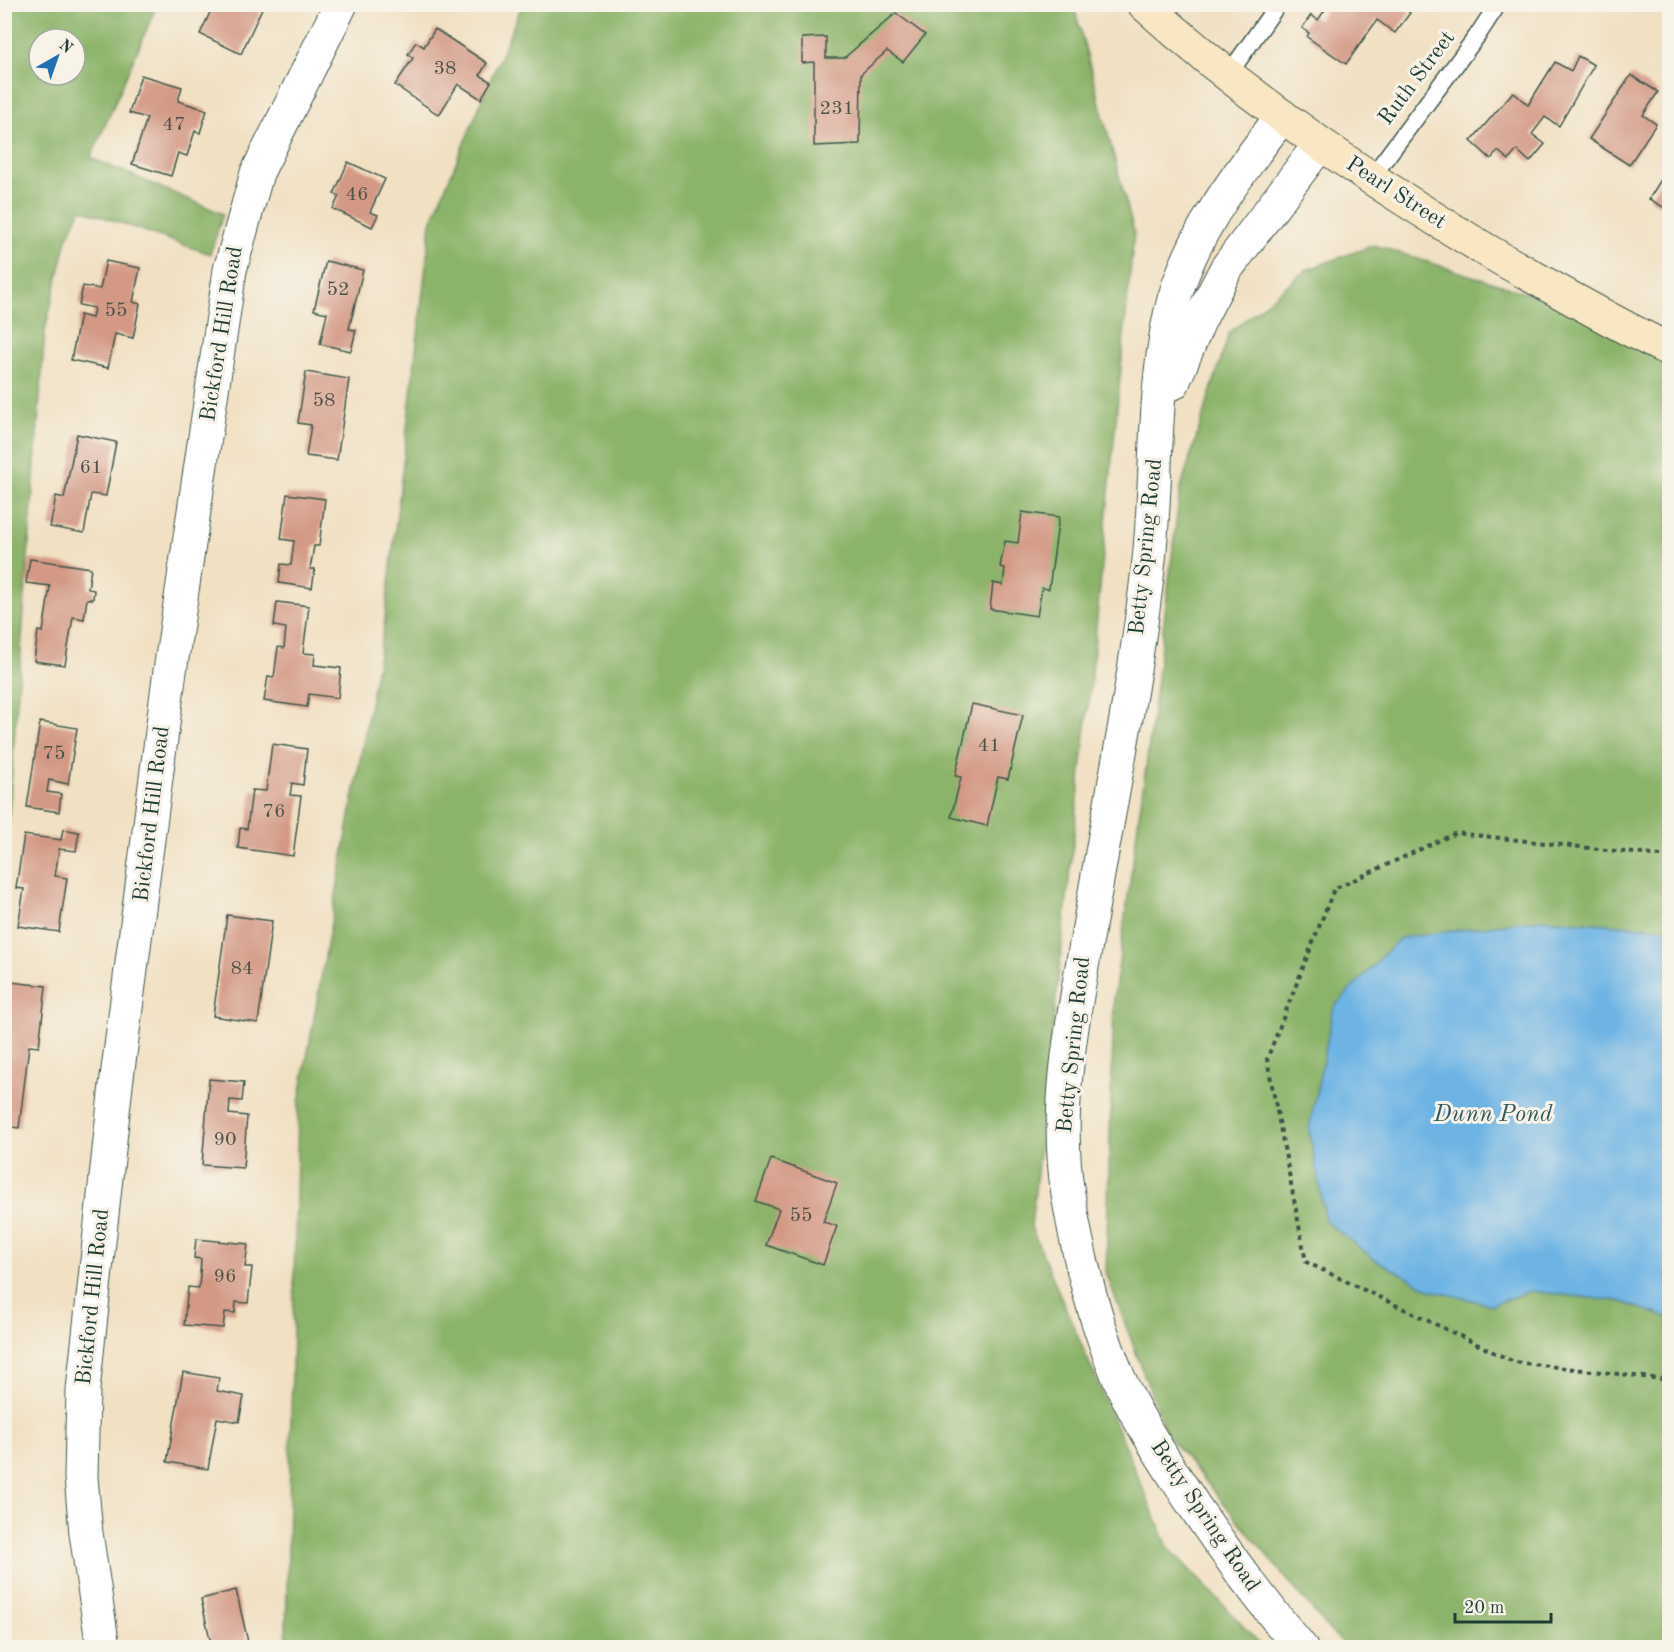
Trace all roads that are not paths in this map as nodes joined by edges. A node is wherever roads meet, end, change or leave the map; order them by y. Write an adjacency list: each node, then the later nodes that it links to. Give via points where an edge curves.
1 (341, 4): 11 (street, Bickford Hill Road, via 257,173 230,270 169,678 116,1085 83,1390 81,1477)
2 (1144, 4): 5 (main road, Pearl Street)
3 (1278, 4): 5 (lane)
4 (1498, 4): 8 (lane, Ruth Street)
5 (1228, 75): 6 (main road, Pearl Street)
6 (1282, 116): 7 (main road, Pearl Street); 10 (street, Betty Spring Road, via 1225,195 1191,253 1170,314)
7 (1320, 144): 8 (main road, Pearl Street); 10 (street, Betty Spring Road, via 1226,269 1199,321)
8 (1371, 178): 9 (main road, Pearl Street, via 1513,265)
9 (1670, 351)
10 (1158, 421): 12 (street, Betty Spring Road, via 1148,567 1073,1022 1063,1151 1068,1193 1095,1311 1132,1405 1232,1562)
11 (103, 1647)
12 (1301, 1647)

